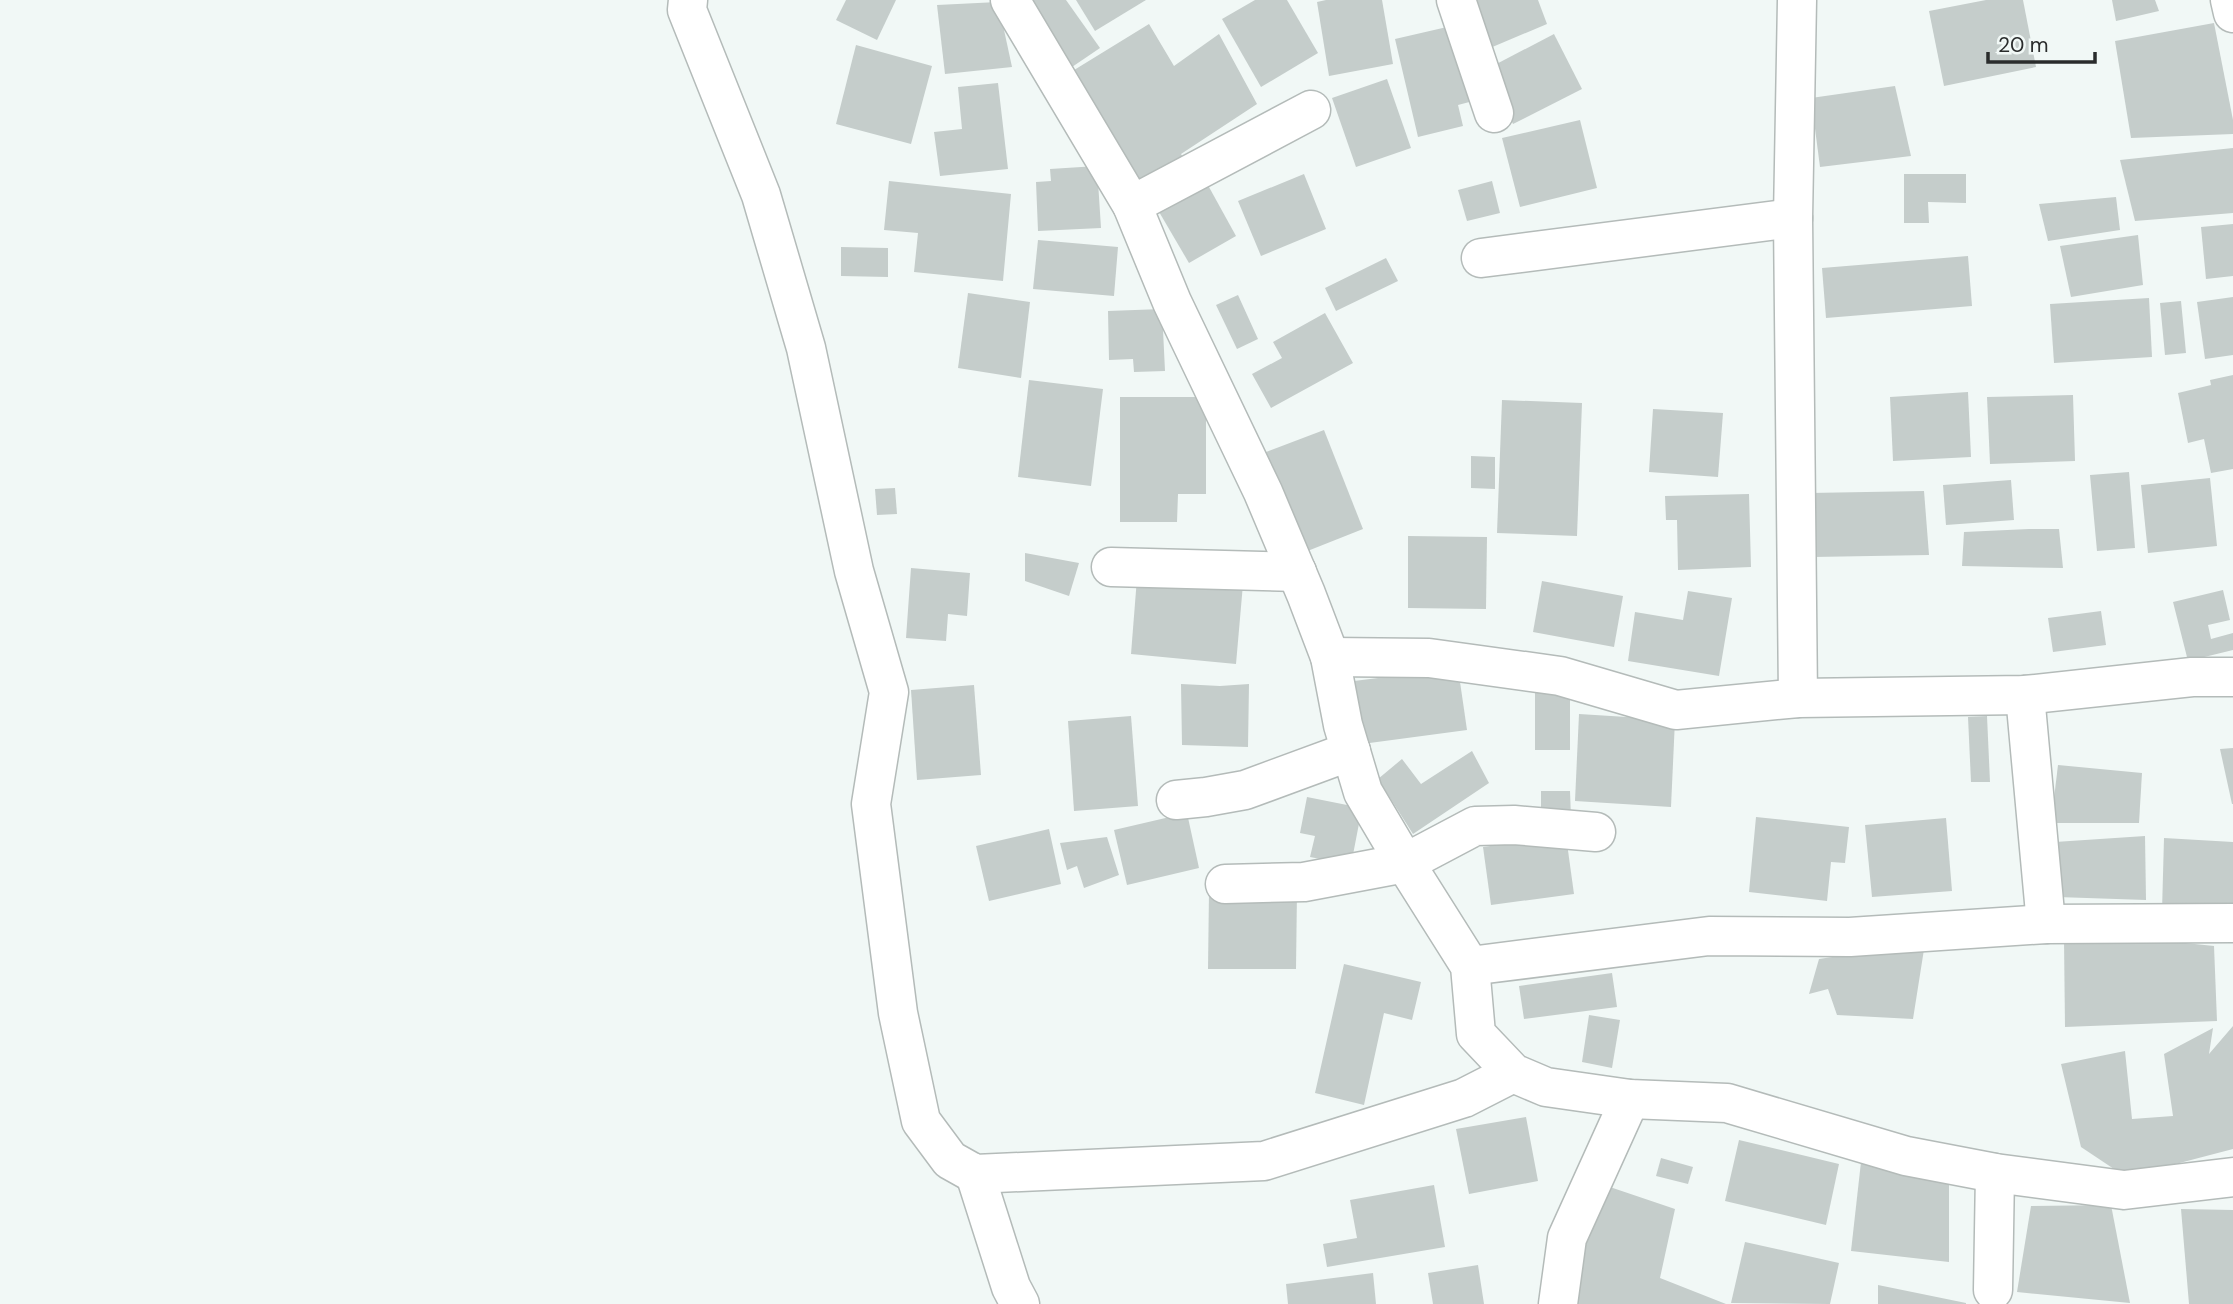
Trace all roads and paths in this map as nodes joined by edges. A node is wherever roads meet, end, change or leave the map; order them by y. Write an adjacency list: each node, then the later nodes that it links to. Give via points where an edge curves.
1 (688, 0): 29 (street, via 687,10 761,195 806,348 854,571 889,692 871,804 898,1013 922,1121 950,1160)
2 (1010, 0): 9 (street)
3 (1456, 0): 8 (street)
4 (1797, 0): 10 (street)
5 (2230, 0): 6 (street)
6 (2233, 13)
7 (1311, 110): 9 (street)
8 (1494, 113)
9 (1132, 205): 13 (street)
10 (1793, 218): 11 (street); 17 (street)
11 (1481, 258)
12 (1111, 567): 13 (street)
13 (1297, 572): 14 (street)
14 (1330, 657): 17 (street, via 1429,658 1560,676 1676,709); 18 (street)
15 (2233, 677): 16 (street, via 2192,677)
16 (2025, 695): 17 (street); 24 (street)
17 (1798, 698)
18 (1351, 751): 19 (street, via 1245,790); 21 (street, via 1363,792)
19 (1176, 800)
20 (1596, 832): 21 (street, via 1475,826)
21 (1405, 863): 22 (street, via 1304,882); 25 (street)
22 (1225, 884)
23 (2233, 923): 24 (street)
24 (2046, 924): 25 (street, via 1850,937 1709,936)
25 (1470, 967): 26 (street, via 1476,1034)
26 (1513, 1073): 27 (street, via 1546,1087); 29 (street, via 1464,1098 1264,1161)
27 (1630, 1099): 28 (street, via 1727,1103 1906,1156); 33 (street, via 1567,1238)
28 (1995, 1172): 30 (street, via 2124,1190); 31 (street)
29 (975, 1174): 32 (street)
30 (2233, 1177)
31 (1993, 1290)
32 (1020, 1304)
33 (1558, 1304)

